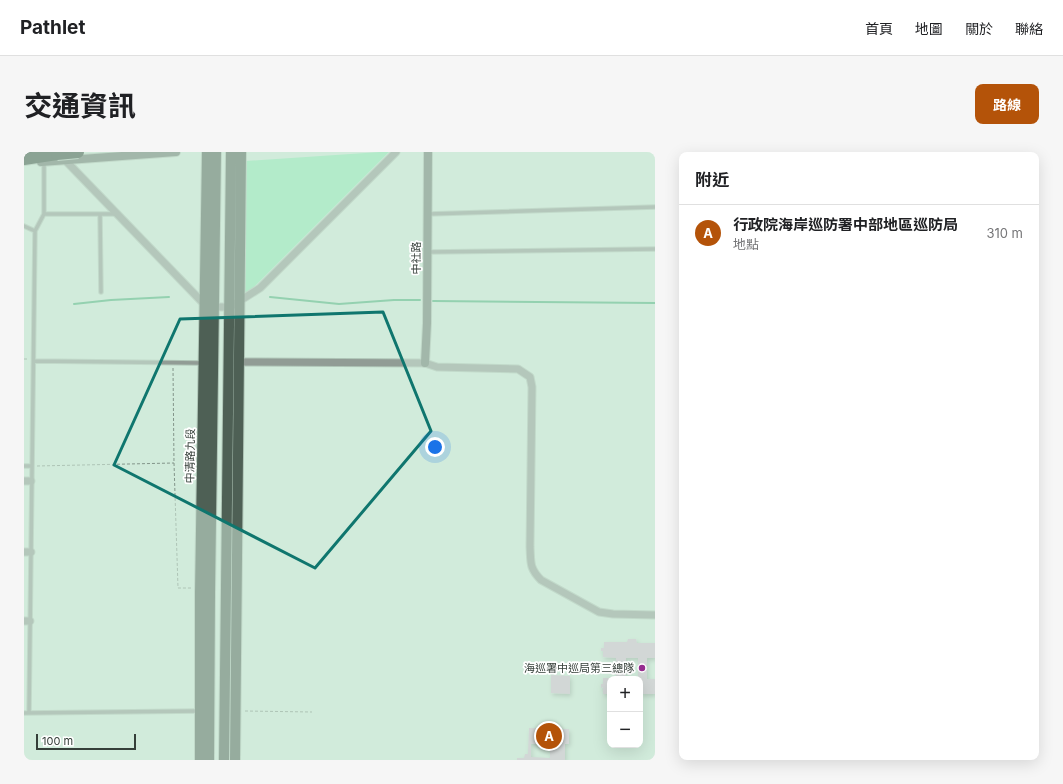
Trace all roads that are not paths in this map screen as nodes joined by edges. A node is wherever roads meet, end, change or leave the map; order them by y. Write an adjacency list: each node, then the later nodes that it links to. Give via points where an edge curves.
1 (78, 152): 10 (highway, bridge)
2 (176, 152): 9 (street)
3 (206, 152): 24 (main road, 中清路九段)
4 (216, 152): 24 (main road, 中清路九段)
5 (231, 152): 25 (main road)
6 (241, 152): 23 (main road)
7 (396, 152): 23 (street, via 260,288)
8 (428, 152): 17 (street, 中社路)
9 (65, 156): 11 (street); 16 (street)
10 (24, 159)
11 (44, 162): 12 (street); 14 (lane)
12 (24, 164)
13 (655, 207): 17 (lane)
14 (44, 214): 15 (lane); 19 (lane)
15 (100, 214): 16 (lane); 22 (lane)
16 (118, 214): 24 (street)
17 (427, 214): 21 (street, 中社路)
18 (24, 226): 19 (lane)
19 (35, 231): 26 (lane)
20 (655, 249): 21 (lane)
21 (427, 252): 29 (street, 中社路)
22 (101, 292)
23 (240, 300): 25 (street); 27 (main road)
24 (210, 306): 25 (street); 28 (main road, 中清路九段); 40 (main road, 中清路九段)
25 (230, 307): 41 (main road)
26 (34, 361): 28 (lane); 31 (lane)
27 (238, 362): 29 (street); 42 (main road)
28 (203, 363): 36 (main road, 中清路九段)
29 (425, 363): 34 (street, via 437,367 518,369 530,377 530,552 534,572 541,580 599,612)
30 (24, 466): 31 (lane)
31 (32, 466): 32 (lane)
32 (28, 481): 33 (lane)
33 (27, 552): 35 (lane)
34 (655, 615)
35 (27, 621): 38 (lane)
36 (201, 711): 38 (lane); 39 (main road, 中清路九段)
37 (24, 713): 38 (lane)
38 (29, 713)
39 (200, 760)
40 (209, 760)
41 (224, 760)
42 (235, 760)

